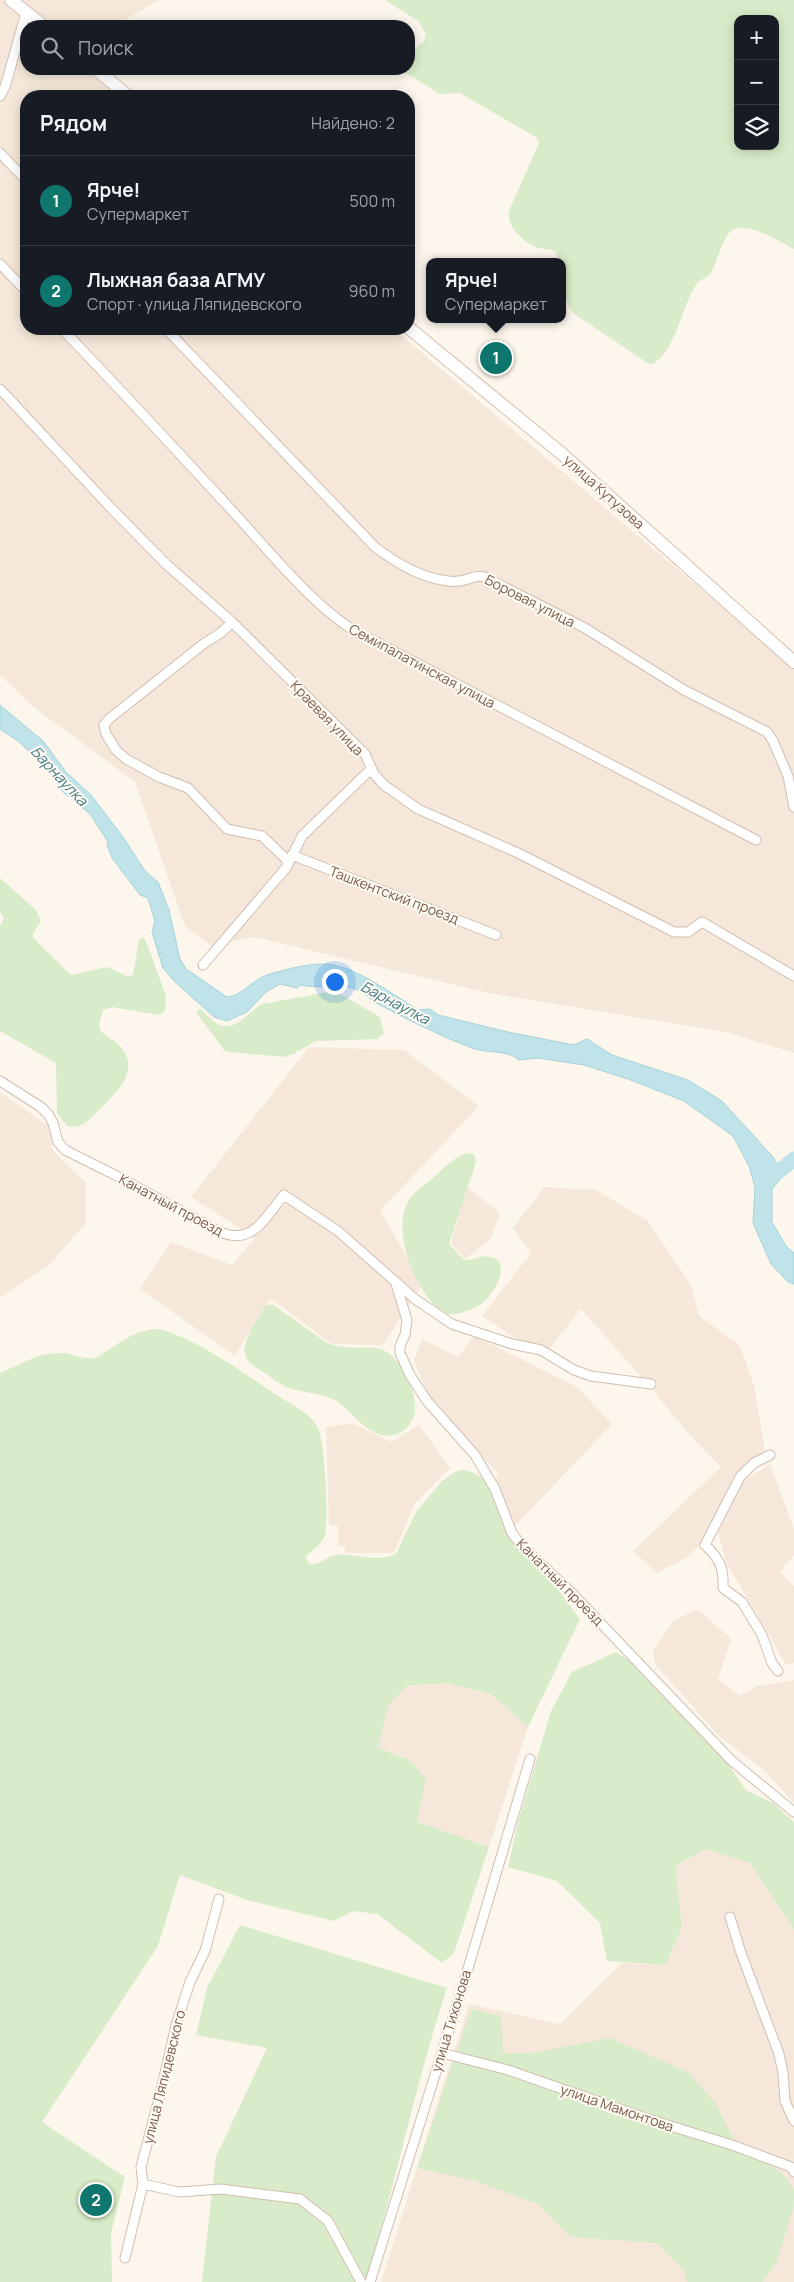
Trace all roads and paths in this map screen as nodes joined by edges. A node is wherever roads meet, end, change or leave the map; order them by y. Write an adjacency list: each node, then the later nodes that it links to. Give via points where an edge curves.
1 (11, 0): 2 (main road)
2 (26, 13): 3 (street); 4 (main road)
3 (24, 20)
4 (35, 20)
5 (20, 34): 8 (street)
6 (103, 75): 7 (main road)
7 (121, 90)
8 (0, 96)
9 (0, 153): 10 (street)
10 (20, 174)
11 (0, 264): 12 (street)
12 (20, 286)
13 (415, 333): 18 (main road, улица Кутузова, via 562,454)
14 (68, 335): 21 (street, Семипалатинская улица, via 338,621 357,634)
15 (172, 335): 20 (street, Боровая улица, via 375,547 406,567 436,578 453,582 479,575 488,576 612,644 684,690 767,732 788,776)
16 (0, 389): 17 (street, Краевая улица, via 166,564)
17 (232, 622): 19 (street, Краевая улица, via 364,754); 22 (street, Ташкентский проезд, via 106,722 106,734 126,759 188,788 227,829 262,836)
18 (794, 662)
19 (371, 769): 22 (street, via 302,836); 25 (street, Краевая улица, via 390,791 418,809 518,853 674,932 688,932 702,922)
20 (794, 807)
21 (756, 840)
22 (291, 859): 23 (street, Ташкентский проезд); 24 (street)
23 (496, 936)
24 (202, 965)
25 (794, 976)
26 (0, 1081): 27 (street, Канатный проезд, via 48,1114 54,1123 58,1142 65,1150 218,1231 230,1237 244,1236 257,1228 284,1195 338,1231)
27 (395, 1280): 28 (street, Канатный проезд, via 415,1299 452,1324 541,1350 574,1370 592,1376); 32 (street, Канатный проезд, via 407,1320 400,1354 426,1401 475,1454 495,1489 512,1533 732,1761)
28 (652, 1384)
29 (770, 1455): 30 (street, via 754,1463 740,1477 706,1545 717,1557 724,1574 723,1588 748,1610)
30 (778, 1671)
31 (530, 1759): 35 (street, улица Тихонова)
32 (794, 1812)
33 (219, 1899): 38 (street, улица Ляпидевского, via 205,1951 190,1982 176,2025 140,2167)
34 (730, 1917): 36 (street, via 779,2054 784,2073 785,2101)
35 (442, 2053): 37 (street, улица Мамонтова, via 508,2070); 41 (street, улица Тихонова)
36 (794, 2121)
37 (793, 2168)
38 (143, 2184): 39 (street, улица Ляпидевского); 40 (street, via 179,2192 221,2189 300,2199 328,2221)
39 (125, 2258)
40 (361, 2282)
41 (370, 2282)

